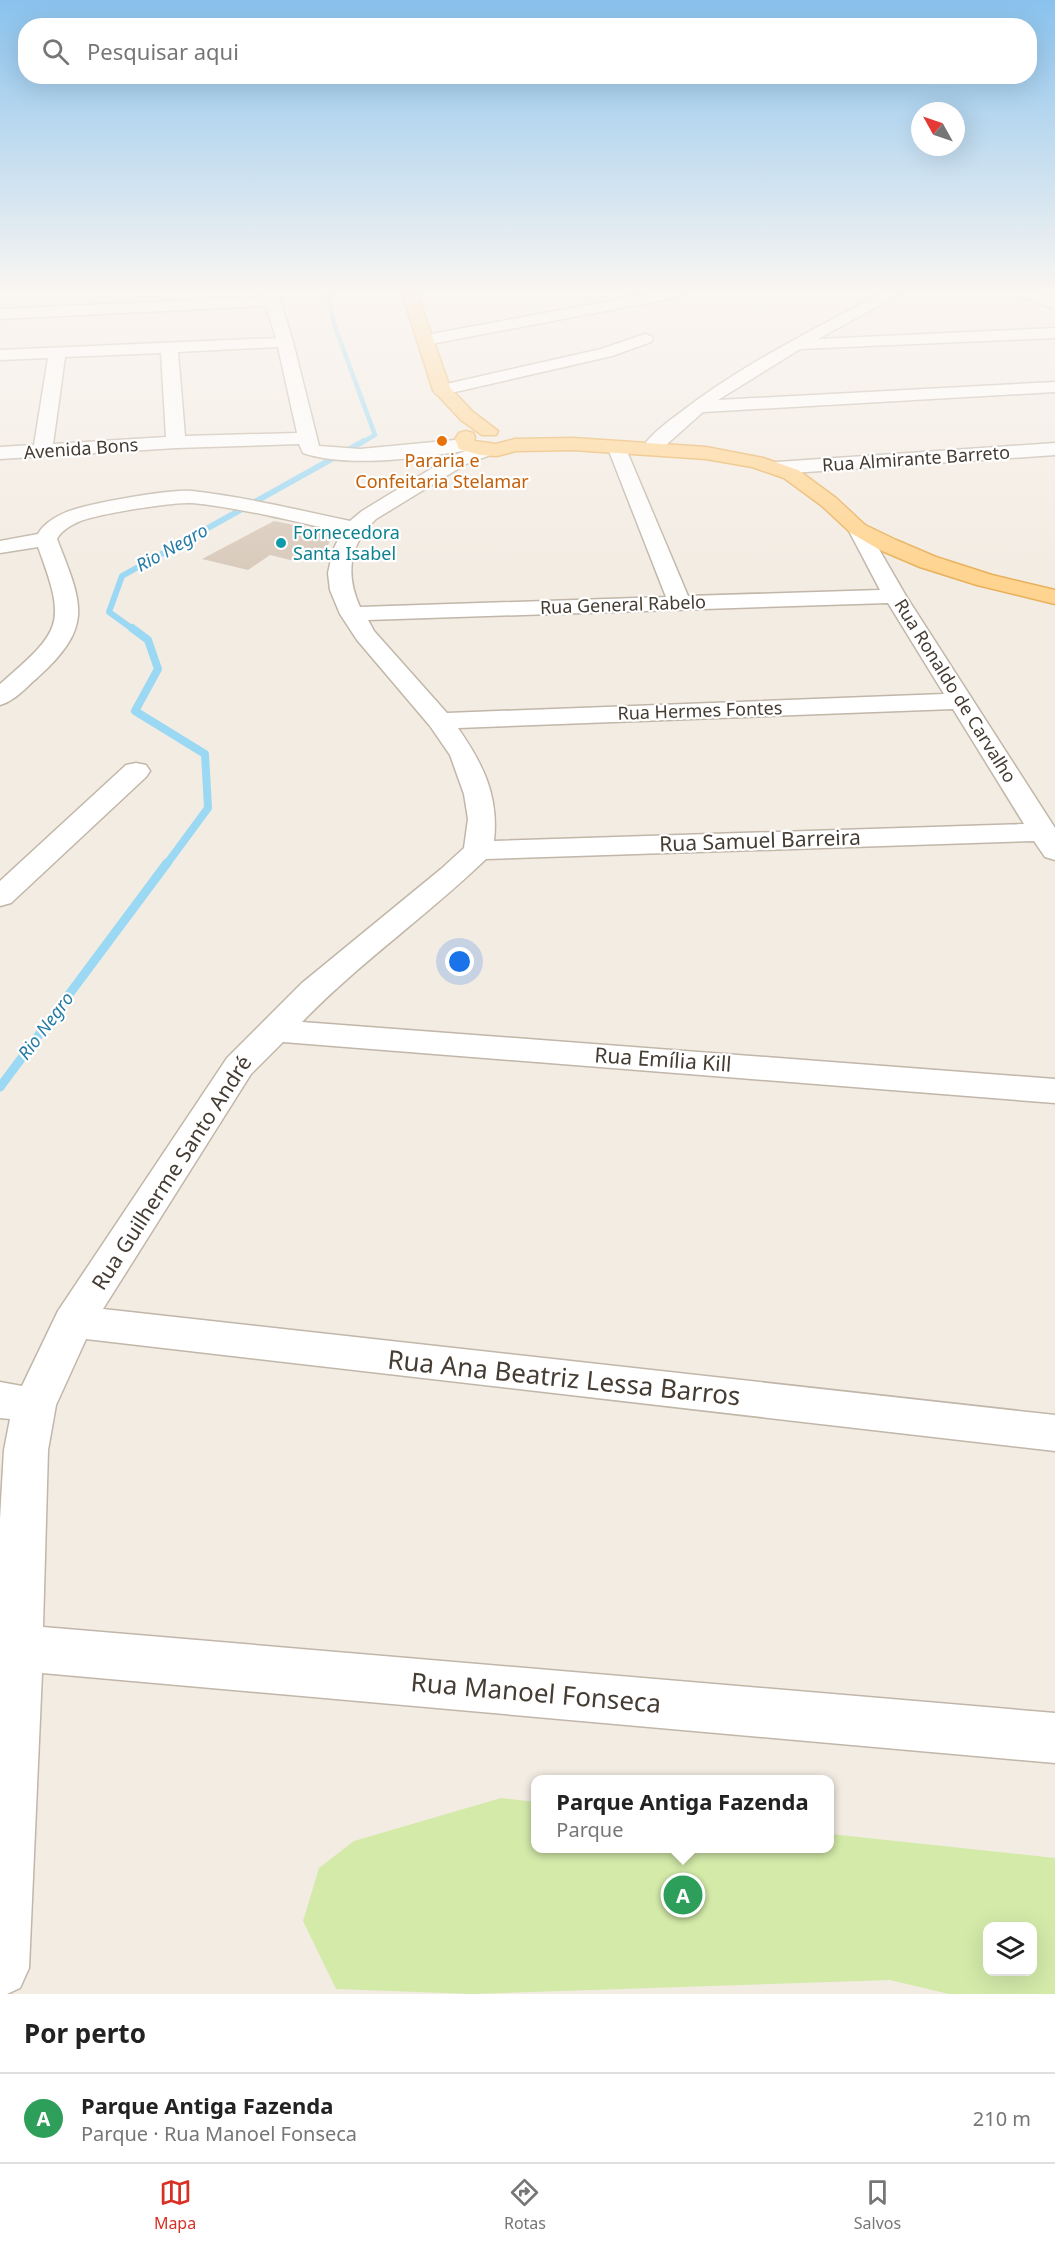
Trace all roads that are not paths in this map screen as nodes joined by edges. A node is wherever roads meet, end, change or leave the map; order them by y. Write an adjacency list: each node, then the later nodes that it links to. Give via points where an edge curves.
1 (52, 386): 18 (street)
2 (172, 386): 13 (street)
3 (295, 386): 11 (street)
4 (443, 386): 8 (main road)
5 (480, 386): 8 (street)
6 (731, 386): 9 (street)
7 (1055, 387): 9 (street)
8 (446, 395): 10 (main road); 15 (main road, via 447,410)
9 (698, 407): 16 (street)
10 (489, 431): 12 (main road); 15 (main road)
11 (306, 438): 13 (street, Avenida Bons); 15 (street, via 310,449 331,454)
12 (515, 440): 14 (main road); 15 (main road)
13 (176, 442): 18 (street, Avenida Bons)
14 (616, 446): 16 (main road); 27 (street)
15 (469, 448): 21 (street)
16 (650, 449): 20 (main road, via 734,457)
17 (1055, 450): 20 (street, Rua Almirante Barreto)
18 (43, 451): 19 (street, Avenida Bons)
19 (0, 453)
20 (777, 468): 22 (main road, via 812,488)
21 (354, 528): 23 (street, via 189,497 107,508 70,518 49,532); 28 (street, via 339,573 341,590)
22 (858, 529): 25 (street, Rua Ronaldo de Carvalho); 26 (main road, via 928,562)
23 (46, 539): 24 (street); 29 (street, via 69,605 66,630)
24 (0, 547)
25 (895, 596): 27 (street, Rua General Rabelo); 30 (street, Rua Ronaldo de Carvalho)
26 (1055, 597)
27 (680, 603): 28 (street, Rua General Rabelo)
28 (352, 615): 31 (street)
29 (0, 697)
30 (961, 701): 31 (street, Rua Hermes Fontes); 33 (street, Rua Ronaldo de Carvalho)
31 (440, 720): 34 (street, via 463,755 478,794 482,819)
32 (135, 771): 35 (street)
33 (1049, 842): 34 (street, Rua Samuel Barreira)
34 (478, 850): 36 (street, Rua Guilherme Santo André)
35 (0, 897)
36 (272, 1030): 37 (street, Rua Emília Kill); 38 (street, Rua Guilherme Santo André, via 239,1066)
37 (1055, 1091)
38 (74, 1322): 39 (street, Rua Guilherme Santo André); 40 (street, Rua Ana Beatriz Lessa Barros)
39 (17, 1402): 41 (street, Rua Guilherme Santo André, via 26,1450)
40 (1055, 1433)
41 (17, 1648): 42 (street, Rua Manoel Fonseca); 43 (street, Rua Guilherme Santo André, via 14,1773)
42 (1055, 1738)
43 (0, 1968)

